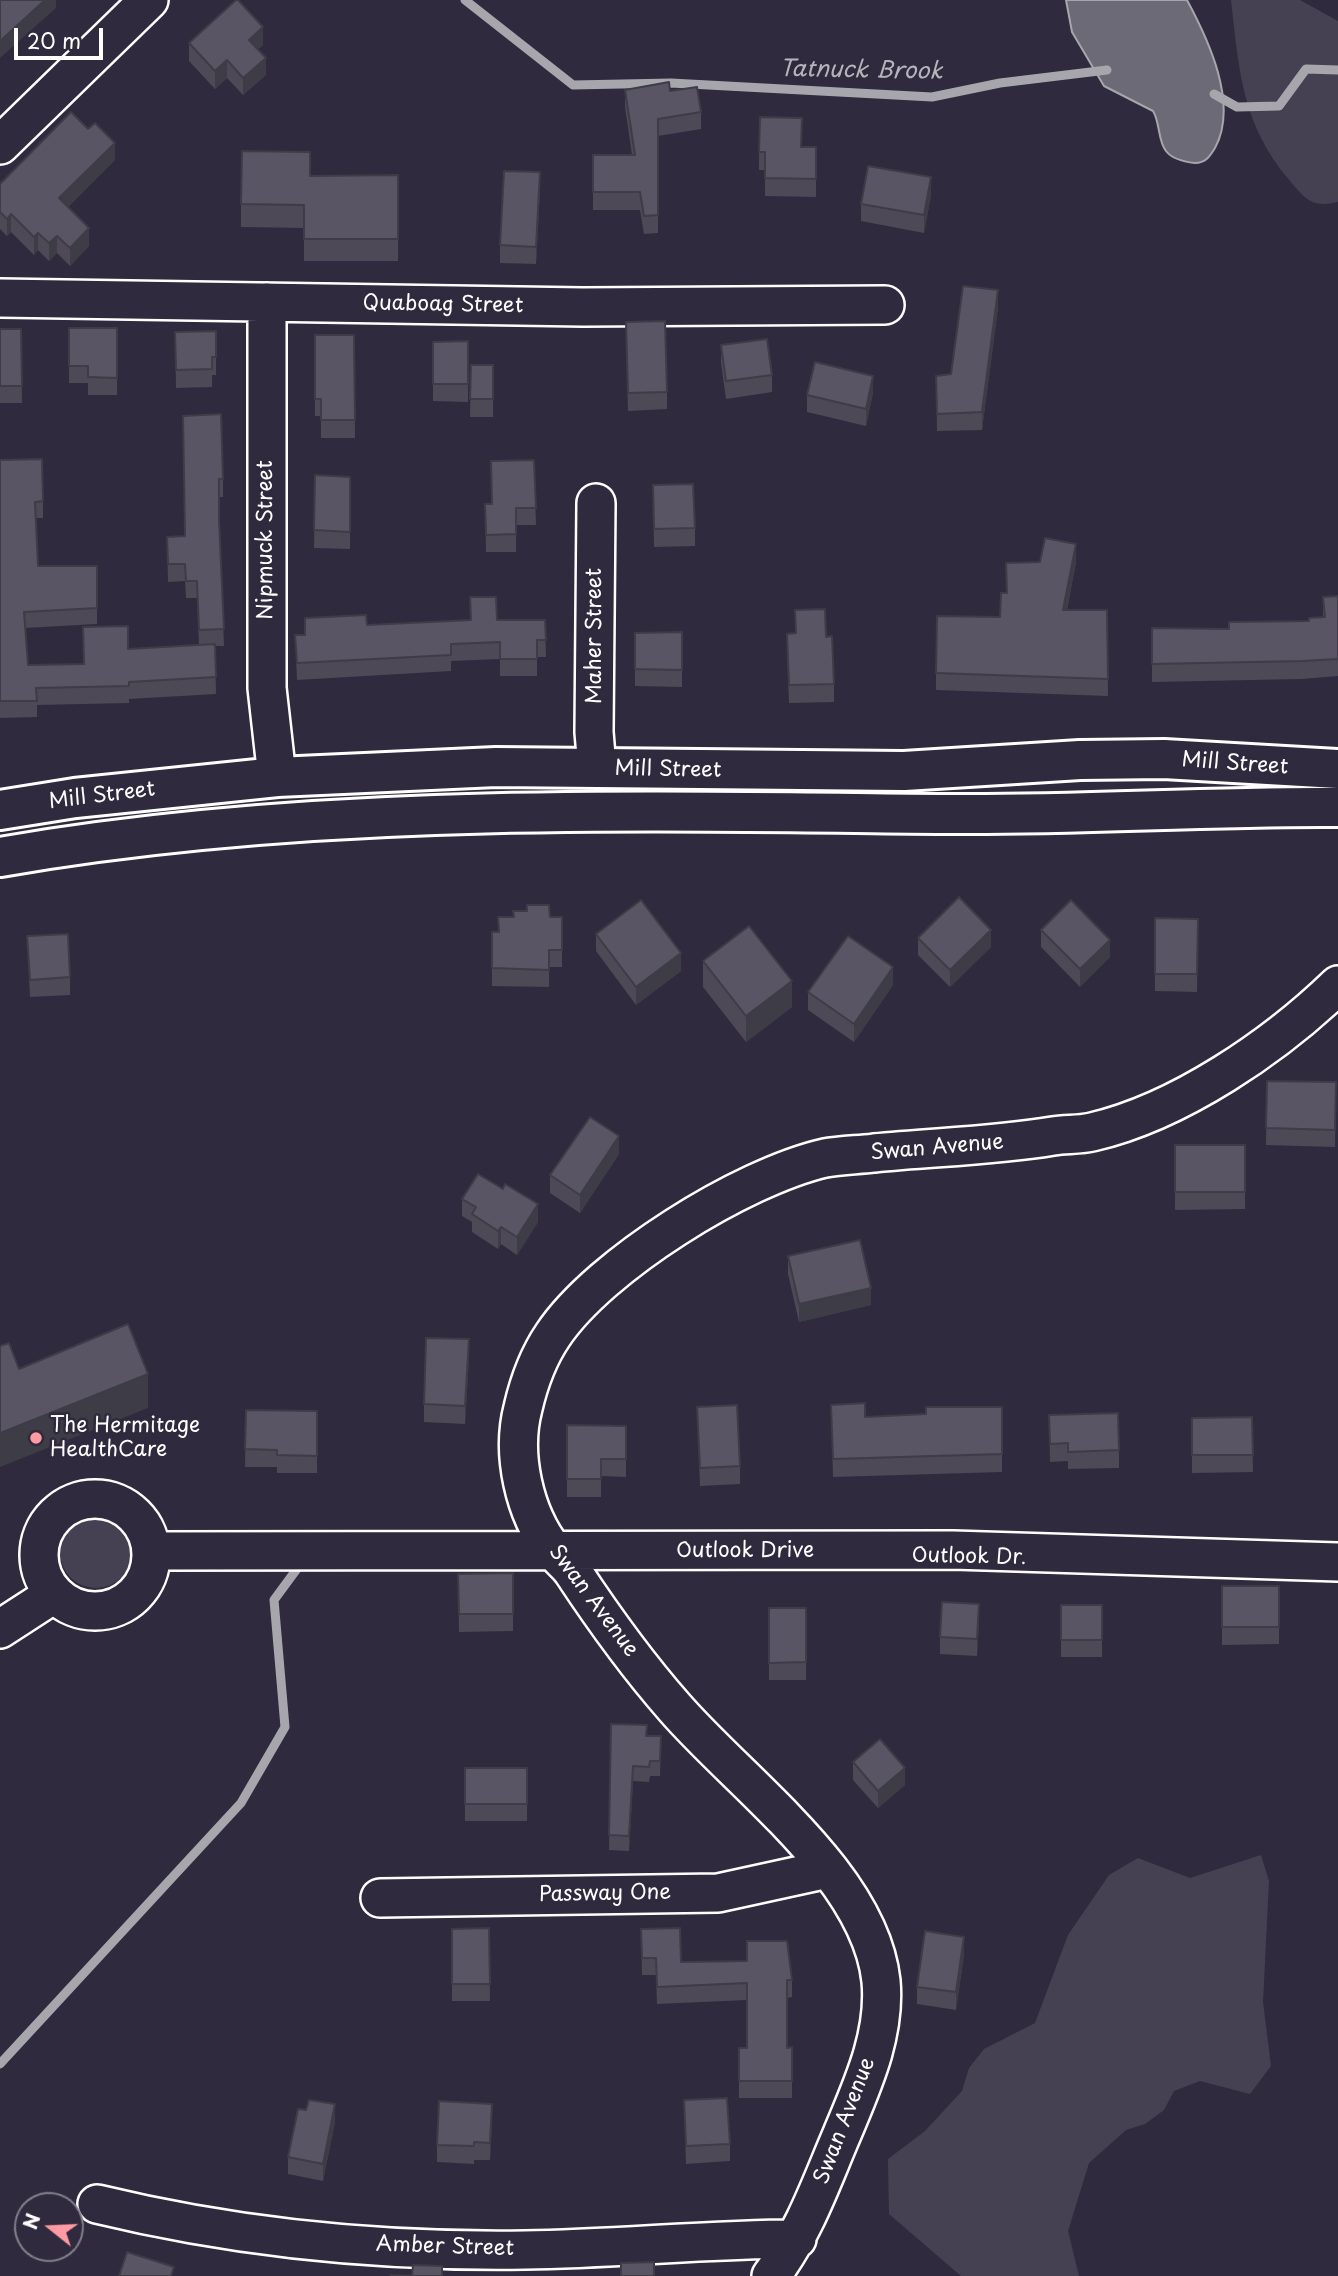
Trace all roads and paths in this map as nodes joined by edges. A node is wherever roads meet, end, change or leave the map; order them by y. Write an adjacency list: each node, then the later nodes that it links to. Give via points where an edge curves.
1 (149, 0): 2 (street)
2 (0, 145)
3 (0, 298): 4 (street, Quaboag Street)
4 (267, 302): 5 (street, Quaboag Street); 9 (street, Nipmuck Street, via 267,688)
5 (885, 305)
6 (596, 503): 7 (street, Maher Street)
7 (597, 768): 8 (main road, Mill Street, via 893,771 1164,759); 9 (main road, Mill Street, via 496,767)
8 (1338, 769)
9 (277, 777): 11 (main road, Mill Street)
10 (1338, 807): 12 (main road, Mill Street, via 1226,806 1057,814 432,814 216,828 85,842)
11 (0, 810)
12 (0, 857)
13 (1338, 985): 14 (street, Swan Avenue, via 1255,1051 1155,1110 1090,1133 826,1158 782,1172 708,1209 639,1253 559,1328 538,1361 523,1409 519,1433 523,1482)
14 (552, 1549): 15 (street, Outlook Drive); 16 (street, Outlook Drive, via 953,1550); 19 (street, Swan Avenue, via 674,1707)
15 (151, 1551): 17 (street, via 148,1574 140,1588 118,1606 104,1611 81,1609); 17 (street, via 145,1530 120,1504 94,1499 71,1505 51,1521 40,1546 42,1573)
16 (1338, 1562)
17 (54, 1594): 18 (street)
18 (0, 1629)
19 (828, 1869): 20 (street, Passway One, via 718,1893); 22 (street, Swan Avenue, via 870,1935 882,1997 869,2069)
20 (380, 1898)
21 (97, 2204): 22 (street, Amber Street, via 204,2227 381,2245 526,2250)
22 (797, 2239): 23 (street, Swan Avenue)
23 (771, 2276)

